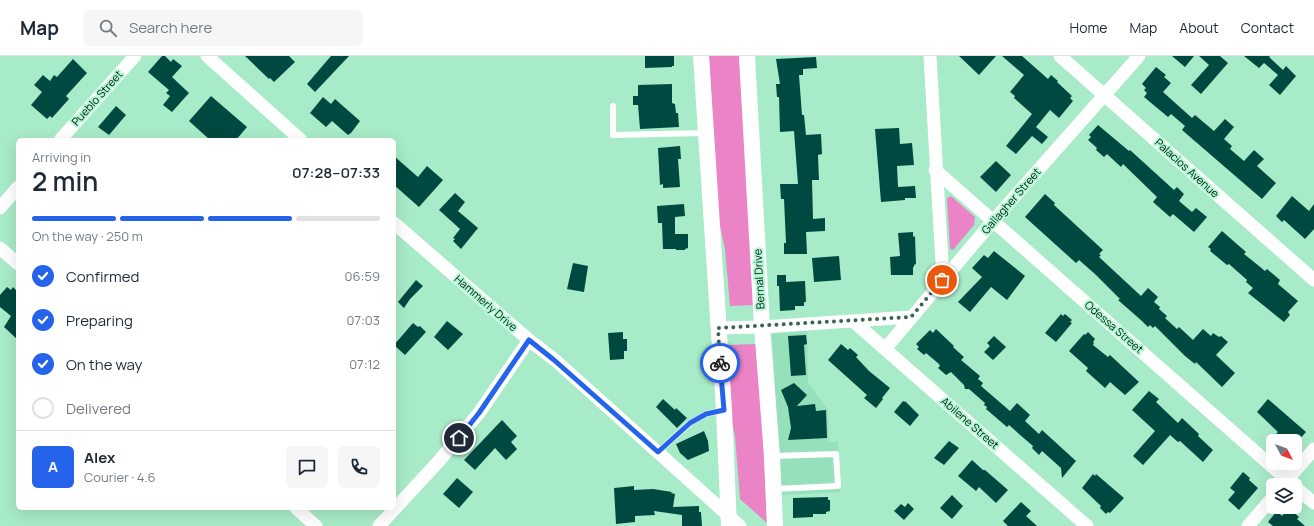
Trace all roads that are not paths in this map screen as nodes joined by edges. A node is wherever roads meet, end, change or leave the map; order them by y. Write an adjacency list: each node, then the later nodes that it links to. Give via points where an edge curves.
1 (135, 56): 11 (street, Pueblo Street)
2 (206, 56): 12 (street)
3 (702, 56): 10 (street)
4 (747, 56): 24 (street, Bernal Drive)
5 (930, 56): 13 (street)
6 (1060, 56): 8 (street, Palacios Avenue)
7 (1138, 56): 8 (street, Gallagher Street)
8 (1105, 94): 16 (street, Gallagher Street); 21 (street, Palacios Avenue)
9 (613, 106): 10 (lane, via 613,135)
10 (706, 133): 25 (street)
11 (62, 138)
12 (299, 138)
13 (935, 170): 16 (street, Odessa Street); 20 (street)
14 (16, 189): 15 (street)
15 (0, 208)
16 (994, 221): 20 (street, Gallagher Street); 32 (street, Odessa Street)
17 (396, 225): 26 (street, Hammerly Drive)
18 (0, 248): 19 (street)
19 (16, 262)
20 (942, 280): 22 (street, Gallagher Street)
21 (1314, 280)
22 (911, 317): 23 (street); 27 (street, Gallagher Street)
23 (853, 321): 24 (street); 27 (street, Abilene Street)
24 (762, 327): 25 (street); 31 (street, Bernal Drive)
25 (718, 328): 28 (street)
26 (529, 340): 30 (street, Hammerly Drive); 38 (street, via 479,413)
27 (885, 349): 46 (street, Abilene Street)
28 (724, 410): 30 (lane, via 706,414 690,423); 41 (street)
29 (1314, 450): 33 (street)
30 (658, 452): 41 (street, Hammerly Drive)
31 (772, 456): 34 (street, Bernal Drive); 34 (lane, via 836,454 838,486)
32 (1283, 478)
33 (1294, 478)
34 (773, 489): 45 (street, Bernal Drive)
35 (1302, 494): 36 (street, Odessa Street)
36 (1314, 503)
37 (1266, 505): 47 (street)
38 (396, 508)
39 (298, 510): 42 (street)
40 (394, 510): 43 (street)
41 (728, 520): 44 (street, Hammerly Drive)
42 (316, 526)
43 (379, 526)
44 (740, 526)
45 (775, 526)
46 (1088, 526)
47 (1248, 526)

